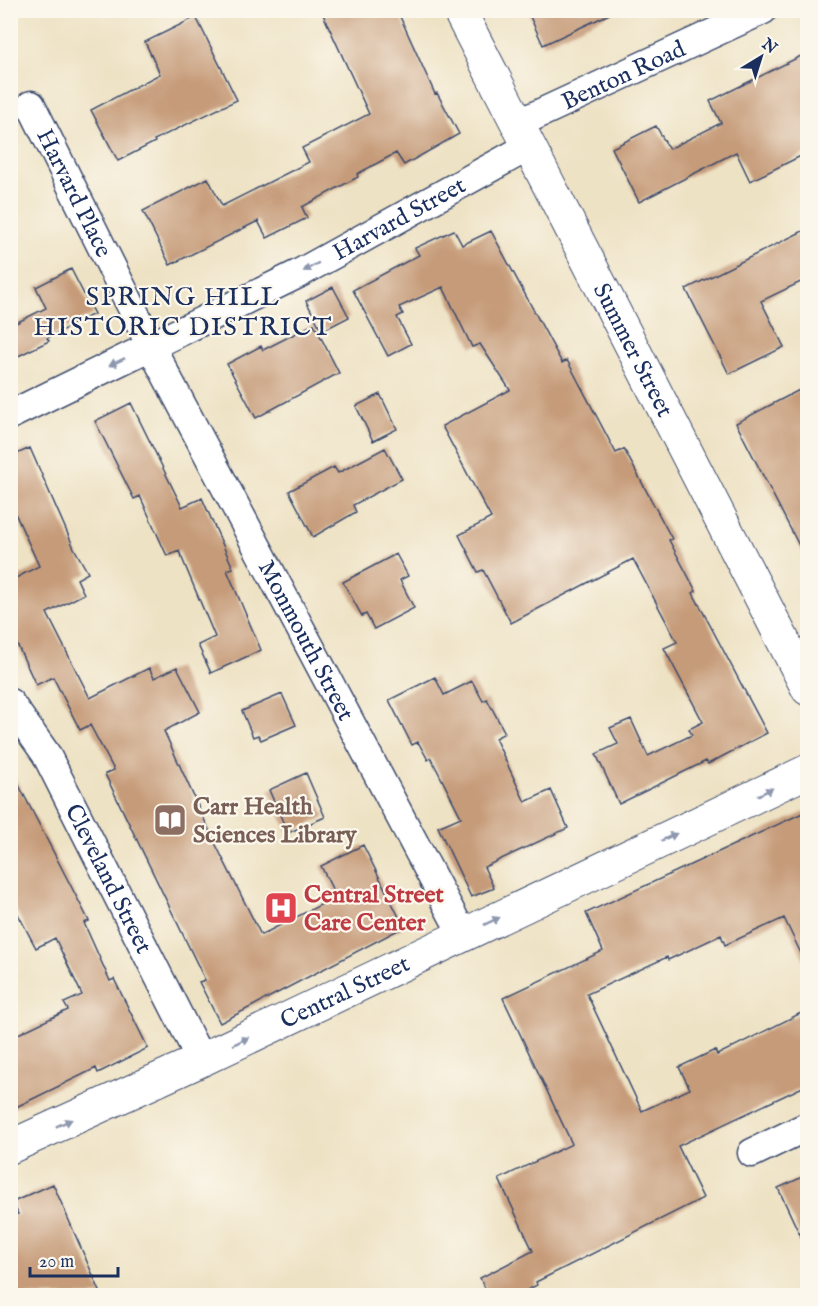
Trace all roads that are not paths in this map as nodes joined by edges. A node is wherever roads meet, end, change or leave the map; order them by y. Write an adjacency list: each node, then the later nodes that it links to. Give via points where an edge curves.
1 (459, 10): 4 (street, Summer Street)
2 (762, 10): 4 (street, Benton Road)
3 (31, 105): 5 (street, Harvard Place)
4 (522, 136): 5 (street, Harvard Street, one-way to 5, via 298,274); 7 (street, Summer Street)
5 (150, 346): 6 (street, Harvard Street, one-way to 6); 10 (street, Monmouth Street)
6 (10, 414)
7 (807, 689)
8 (10, 703): 11 (street, Cleveland Street, via 46,754)
9 (807, 771): 10 (street, Central Street, one-way to 9)
10 (463, 935): 11 (street, Central Street, one-way to 10)
11 (201, 1060): 13 (street, Central Street, one-way to 11)
12 (807, 1126): 14 (street)
13 (10, 1147)
14 (752, 1153)

